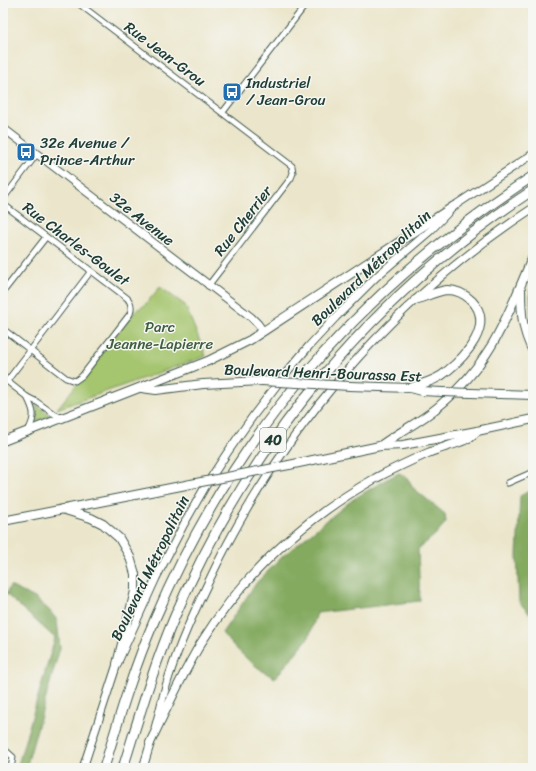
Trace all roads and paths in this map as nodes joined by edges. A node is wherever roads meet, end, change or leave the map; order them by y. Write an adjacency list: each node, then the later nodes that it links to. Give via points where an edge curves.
1 (78, 3): 3 (street, Rue Jean-Grou)
2 (307, 3): 3 (street)
3 (223, 112): 7 (street, Rue Jean-Grou, via 291,164)
4 (3, 128): 5 (main road, 32e Avenue)
5 (37, 154): 10 (street); 17 (main road, 32e Avenue)
6 (533, 154): 12 (main road, Boulevard Métropolitain)
7 (293, 169): 17 (street, Rue Cherrier, via 291,178)
8 (533, 176): 47 (highway, 40, via 460,226 384,290 324,352 266,424 221,490 179,566 138,661)
9 (533, 190): 48 (highway, 40, via 460,242 396,298 338,358 274,438 228,511 186,591 153,672)
10 (3, 199)
11 (3, 204): 14 (street, Rue Charles-Goulet)
12 (454, 206): 22 (main road); 42 (main road, Boulevard Métropolitain, via 336,317 286,373 253,416 219,465 184,524)
13 (533, 208): 20 (main road, via 475,249)
14 (46, 237): 16 (street, Rue Charles-Goulet); 19 (street)
15 (533, 256): 18 (main road)
16 (91, 271): 23 (street); 23 (street, Rue Charles-Goulet, via 127,298 132,305 130,314 82,376 75,381 66,378)
17 (208, 286): 22 (main road, 32e Avenue, via 254,320)
18 (521, 286): 24 (main road, via 522,320); 35 (main road, via 499,334 467,380 433,411)
19 (3, 292)
20 (415, 300): 27 (main road, via 449,290 458,292 474,303 479,312 480,325 479,334 474,342 450,370 434,380); 43 (main road, via 323,398 255,495 224,550 192,617 166,686)
21 (3, 329): 23 (street)
22 (263, 331): 26 (main road, via 220,356)
23 (30, 350): 25 (street)
24 (533, 351)
25 (5, 380): 29 (street)
26 (141, 387): 27 (main road, Boulevard Henri-Bourassa Est, bridge, via 156,390 212,383 262,381); 30 (main road, Boulevard Henri-Bourassa Est)
27 (410, 388): 28 (main road, Boulevard Henri-Bourassa Est, bridge, via 442,392)
28 (533, 394)
29 (27, 397): 30 (street); 33 (street, via 34,414)
30 (63, 418): 33 (main road, Boulevard Henri-Bourassa Est)
31 (533, 419): 32 (main road)
32 (477, 431): 35 (main road, via 403,445); 43 (main road, via 466,440 402,464 359,488 308,523 276,552 235,596 202,642)
33 (27, 432): 34 (main road, Boulevard Henri-Bourassa Est)
34 (3, 441)
35 (380, 446): 38 (main road, bridge)
36 (533, 472): 37 (street)
37 (508, 483)
38 (62, 509): 39 (main road); 42 (main road, via 103,524 119,538 130,557 135,574 135,591)
39 (3, 520)
40 (3, 644): 41 (street)
41 (3, 647)
42 (117, 664): 46 (main road, Boulevard Métropolitain)
43 (150, 743): 49 (main road)
44 (3, 748): 45 (street, via 13,757)
45 (12, 768)
46 (83, 768)
47 (104, 768)
48 (123, 768)
49 (143, 768)

